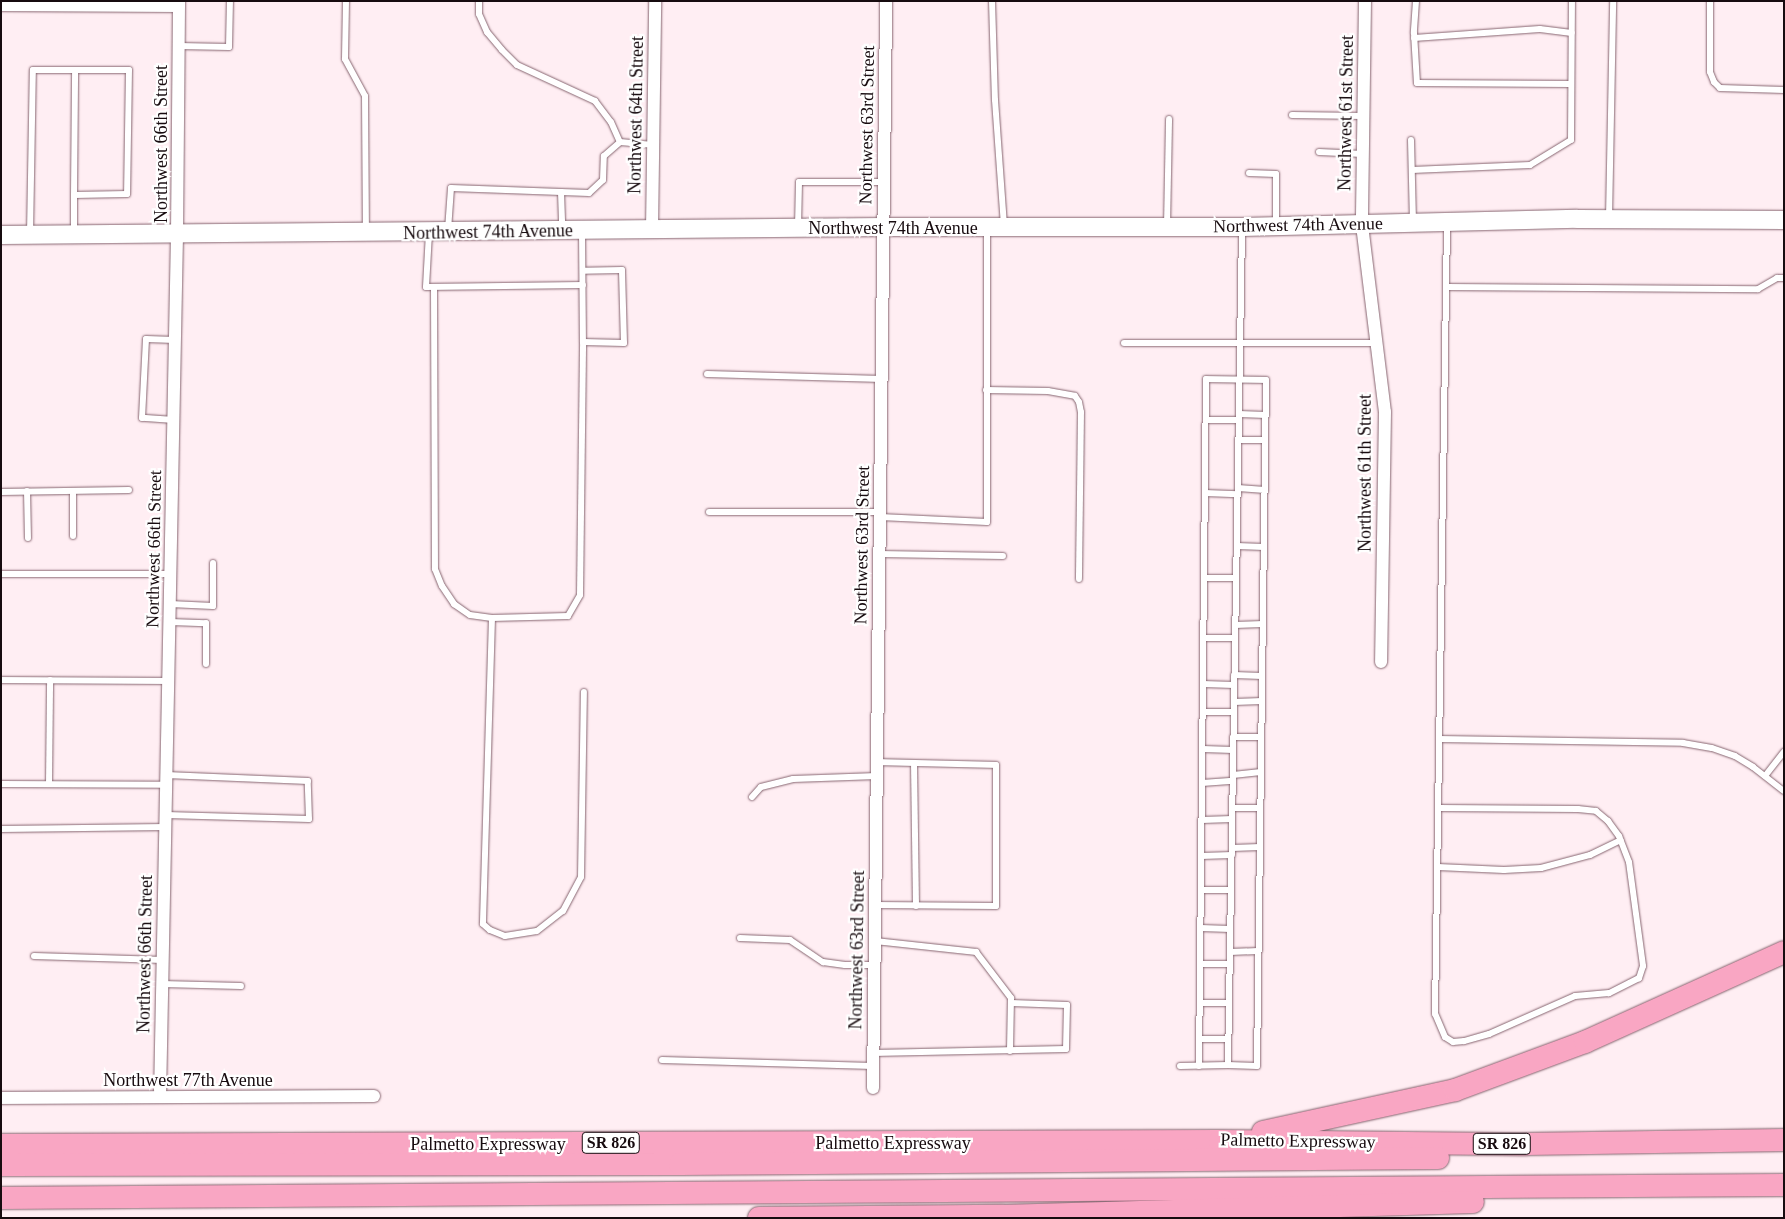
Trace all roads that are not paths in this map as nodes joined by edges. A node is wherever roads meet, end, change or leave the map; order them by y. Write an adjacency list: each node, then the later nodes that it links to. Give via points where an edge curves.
1 (230, 1): 16 (lane, via 229,46)
2 (346, 1): 47 (lane, via 345,59 365,96)
3 (479, 1): 24 (lane, via 479,14 487,32 502,50 517,65 595,101)
4 (655, 1): 25 (street, Northwest 64th Street)
5 (886, 1): 30 (street, Northwest 63rd Street)
6 (992, 1): 43 (lane)
7 (1365, 1): 21 (street, Northwest 61st Street)
8 (1416, 1): 15 (lane)
9 (1572, 1): 14 (lane)
10 (1613, 1): 33 (lane)
11 (1710, 1): 19 (lane, via 1710,72 1714,82 1720,88)
12 (179, 4): 13 (street); 16 (street, Northwest 66th Street)
13 (1, 5)
14 (1572, 33): 15 (lane, via 1540,28); 18 (lane)
15 (1414, 38): 18 (lane, via 1417,83)
16 (179, 46): 52 (street, Northwest 66th Street)
17 (75, 70): 32 (lane); 32 (lane, via 129,70 127,194); 50 (lane, via 33,70)
18 (1572, 84): 28 (lane, via 1571,140 1530,165)
19 (1784, 90)
20 (1292, 115): 21 (lane)
21 (1363, 116): 27 (street, Northwest 61st Street)
22 (1169, 119): 40 (lane)
23 (1411, 140): 28 (lane)
24 (620, 142): 25 (lane); 31 (lane, via 604,156 603,180 589,193)
25 (653, 145): 44 (street, Northwest 64th Street)
26 (1319, 152): 27 (lane)
27 (1363, 154): 37 (street, Northwest 61st Street)
28 (1412, 170): 36 (lane)
29 (1249, 172): 38 (lane, via 1276,174)
30 (884, 182): 39 (street, Northwest 63rd Street); 42 (lane, via 799,182)
31 (561, 192): 45 (lane); 49 (lane, via 451,188)
32 (74, 195): 51 (lane)
33 (1609, 220): 34 (street, Northwest 74th Avenue); 35 (street, Northwest 74th Avenue)
34 (1784, 220)
35 (1447, 222): 36 (street, Northwest 74th Avenue); 58 (lane)
36 (1413, 223): 37 (street, Northwest 74th Avenue)
37 (1362, 225): 38 (street, Northwest 74th Avenue); 61 (street, Northwest 61th Street)
38 (1276, 226): 41 (street, Northwest 74th Avenue)
39 (884, 227): 42 (street, Northwest 74th Avenue); 43 (street, Northwest 74th Avenue); 65 (street, Northwest 63rd Street)
40 (1167, 227): 41 (street, Northwest 74th Avenue); 43 (street, Northwest 74th Avenue)
41 (1242, 227): 63 (lane)
42 (798, 228): 44 (street, Northwest 74th Avenue)
43 (995, 228): 67 (lane)
44 (652, 230): 46 (street, Northwest 74th Avenue)
45 (562, 231): 46 (street, Northwest 74th Avenue); 49 (street, Northwest 74th Avenue)
46 (582, 231): 54 (lane)
47 (366, 233): 48 (street, Northwest 74th Avenue); 52 (street, Northwest 74th Avenue)
48 (428, 233): 49 (street, Northwest 74th Avenue); 57 (lane, via 426,287)
49 (448, 233)
50 (30, 235): 51 (street, Northwest 74th Avenue); 53 (street, Northwest 74th Avenue)
51 (74, 235): 52 (street, Northwest 74th Avenue)
52 (177, 235): 59 (street, Northwest 66th Street)
53 (1, 236)
54 (583, 272): 56 (lane); 60 (lane, via 622,270 624,343)
55 (1784, 278): 58 (lane, via 1777,278 1758,289)
56 (583, 285): 57 (lane); 60 (lane)
57 (434, 287): 96 (lane, via 435,569 454,604 470,615)
58 (1446, 288): 118 (lane)
59 (175, 340): 70 (street, Northwest 66th Street); 70 (lane, via 146,339 142,418)
60 (584, 342): 96 (lane, via 580,594 568,616)
61 (1377, 343): 63 (lane); 102 (street, Northwest 61th Street, via 1385,412)
62 (1124, 344): 63 (lane)
63 (1240, 345): 66 (lane)
64 (707, 374): 65 (lane)
65 (882, 379): 82 (street, Northwest 63rd Street)
66 (1239, 379): 68 (lane, via 1266,380); 69 (lane); 71 (lane, via 1206,379)
67 (986, 390): 82 (lane, via 987,522); 94 (lane, via 1048,391 1075,396 1079,402)
68 (1266, 415): 69 (lane); 73 (lane)
69 (1239, 417): 71 (lane); 72 (lane)
70 (174, 420): 91 (street, Northwest 66th Street)
71 (1206, 420): 80 (lane)
72 (1238, 440): 73 (lane); 78 (lane)
73 (1265, 440): 75 (lane)
74 (129, 490): 77 (lane)
75 (1265, 490): 78 (lane); 86 (lane)
76 (27, 491): 77 (lane); 79 (lane); 84 (lane)
77 (73, 491): 83 (lane)
78 (1238, 491): 80 (lane); 85 (lane)
79 (1, 492)
80 (1205, 493): 92 (lane)
81 (709, 512): 82 (lane)
82 (879, 514): 87 (street, Northwest 63rd Street)
83 (73, 536)
84 (28, 538)
85 (1237, 546): 86 (lane); 93 (lane)
86 (1264, 547): 98 (lane)
87 (879, 554): 88 (lane); 122 (street, Northwest 63rd Street)
88 (1003, 556)
89 (213, 563): 95 (lane, via 213,606)
90 (1, 574): 91 (lane)
91 (170, 574): 95 (street, Northwest 66th Street)
92 (1204, 578): 93 (lane); 100 (lane)
93 (1236, 578): 99 (lane)
94 (1079, 579)
95 (170, 604): 97 (street, Northwest 66th Street)
96 (492, 618): 111 (lane, via 483,924 505,936 537,931 563,911 581,877)
97 (170, 622): 103 (lane, via 206,623); 108 (street, Northwest 66th Street)
98 (1263, 624): 99 (lane); 105 (lane)
99 (1235, 625): 101 (lane)
100 (1204, 638): 101 (lane); 109 (lane)
101 (1235, 638): 104 (lane)
102 (1381, 662)
103 (206, 664)
104 (1234, 675): 105 (lane); 110 (lane)
105 (1262, 676): 112 (lane)
106 (1, 680): 107 (lane)
107 (50, 680): 108 (lane); 131 (lane)
108 (168, 681): 128 (street, Northwest 66th Street)
109 (1203, 684): 110 (lane); 114 (lane)
110 (1234, 685): 113 (lane)
111 (584, 692)
112 (1262, 701): 113 (lane); 117 (lane)
113 (1234, 702): 115 (lane)
114 (1203, 712): 115 (lane); 119 (lane)
115 (1234, 712): 116 (lane)
116 (1233, 737): 117 (lane); 120 (lane)
117 (1261, 737): 124 (lane)
118 (1439, 738): 126 (lane, via 1683,743 1735,756); 136 (lane)
119 (1202, 749): 120 (lane); 129 (lane)
120 (1233, 750): 127 (lane)
121 (1784, 752): 126 (lane)
122 (877, 762): 123 (lane); 125 (street, Northwest 63rd Street)
123 (914, 763): 149 (lane); 149 (lane, via 996,765 996,906)
124 (1261, 772): 127 (lane); 135 (lane)
125 (877, 776): 133 (lane, via 793,779 760,787); 148 (street, Northwest 63rd Street)
126 (1765, 776): 132 (lane)
127 (1233, 778): 129 (lane); 134 (lane)
128 (166, 780): 131 (lane); 139 (street, Northwest 66th Street); 139 (lane, via 308,781 309,819)
129 (1202, 783): 138 (lane)
130 (1, 784): 131 (lane)
131 (49, 784)
132 (1784, 791)
133 (752, 797)
134 (1232, 808): 135 (lane); 137 (lane)
135 (1260, 808): 142 (lane)
136 (1438, 808): 141 (lane, via 1596,811 1608,821); 145 (lane)
137 (1232, 819): 138 (lane); 143 (lane)
138 (1202, 820): 144 (lane)
139 (166, 821): 140 (lane); 158 (street, Northwest 66th Street)
140 (1, 829)
141 (1621, 840): 145 (lane, via 1590,856 1541,868); 145 (lane, via 1629,862 1643,966 1639,978 1609,993 1575,996 1489,1034 1464,1041 1453,1042 1445,1037 1435,1014)
142 (1260, 847): 143 (lane); 155 (lane)
143 (1232, 852): 144 (lane); 147 (lane)
144 (1202, 856): 146 (lane)
145 (1438, 867)
146 (1201, 890): 147 (lane); 150 (lane)
147 (1231, 890): 151 (lane)
148 (875, 905): 149 (lane); 153 (street, Northwest 63rd Street)
149 (916, 906)
150 (1201, 928): 151 (lane); 159 (lane)
151 (1230, 929): 154 (lane)
152 (740, 938): 161 (lane, via 790,940 823,962)
153 (874, 941): 161 (street, Northwest 63rd Street); 164 (lane, via 976,952 1011,998)
154 (1230, 952): 155 (lane); 160 (lane)
155 (1258, 952): 172 (lane, via 1257,1066)
156 (1784, 952): 179 (highway, via 1584,1042 1455,1090)
157 (34, 956): 158 (lane)
158 (163, 960): 162 (street, Northwest 66th Street)
159 (1200, 964): 160 (lane); 165 (lane)
160 (1230, 964): 166 (lane)
161 (874, 965): 171 (street, Northwest 63rd Street)
162 (162, 984): 163 (lane); 177 (street, Northwest 66th Street)
163 (241, 986)
164 (1011, 1003): 169 (lane); 169 (lane, via 1067,1005 1066,1050)
165 (1200, 1003): 166 (lane); 167 (lane)
166 (1229, 1003): 168 (lane)
167 (1200, 1039): 168 (lane); 174 (lane)
168 (1228, 1039): 172 (lane)
169 (1010, 1051): 171 (lane)
170 (662, 1060): 171 (lane)
171 (873, 1060): 175 (street, Northwest 63rd Street)
172 (1228, 1065): 174 (lane)
173 (1180, 1066): 174 (lane)
174 (1199, 1066)
175 (873, 1088)
176 (374, 1096): 177 (street, Northwest 77th Avenue)
177 (160, 1097): 178 (street, Northwest 77th Avenue)
178 (1, 1098)
179 (1220, 1140): 180 (highway, Palmetto Expressway / SR 826, via 1527,1144); 181 (highway, Palmetto Expressway / SR 826)
180 (1784, 1140)
181 (1, 1145)
182 (1784, 1155): 183 (highway, via 680,1164)
183 (1, 1165)
184 (1784, 1185): 186 (highway)
185 (1784, 1197): 187 (highway)
186 (1, 1198)
187 (1140, 1212): 188 (highway); 189 (highway)
188 (760, 1218)
189 (1186, 1218)

